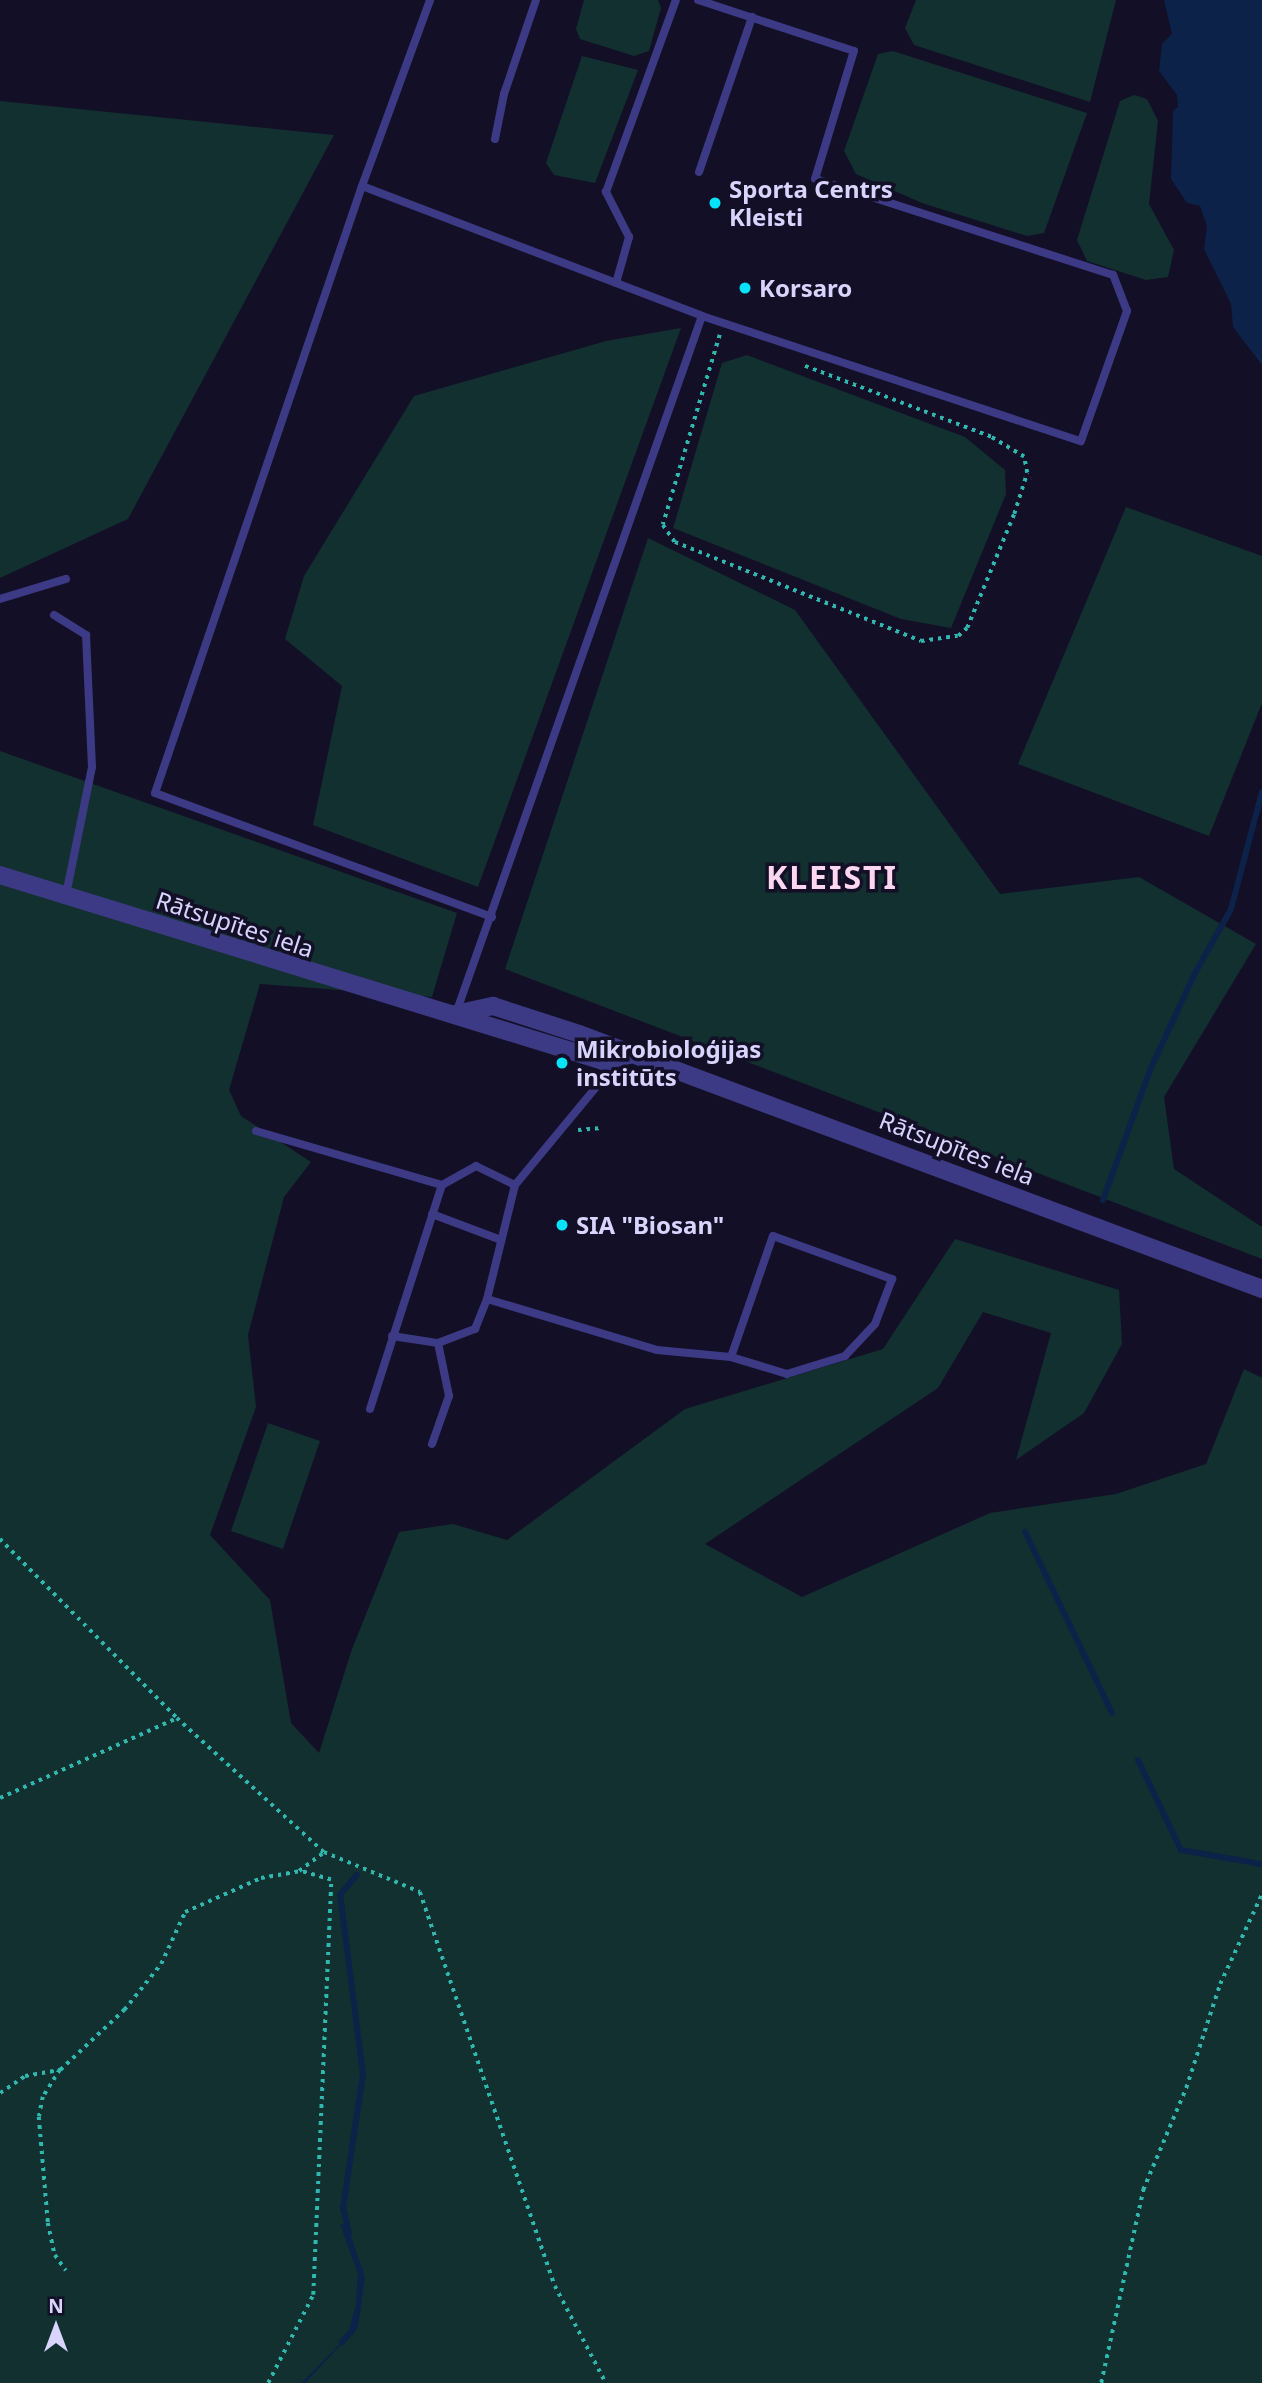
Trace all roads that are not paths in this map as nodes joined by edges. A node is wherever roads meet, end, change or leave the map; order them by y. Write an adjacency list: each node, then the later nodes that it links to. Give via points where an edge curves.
1 (430, 0): 8 (lane)
2 (537, 0): 6 (lane, via 504,94)
3 (676, 0): 9 (lane, via 606,192 629,237)
4 (698, 0): 5 (lane)
5 (752, 17): 7 (lane); 10 (lane, via 854,51 815,179 1113,275 1127,311 1081,441)
6 (495, 139)
7 (699, 172)
8 (362, 186): 9 (lane); 16 (lane, via 155,793)
9 (617, 283): 10 (lane)
10 (702, 316): 16 (lane)
11 (66, 579): 12 (lane)
12 (0, 599)
13 (54, 615): 15 (lane, via 86,635 92,767)
14 (0, 875): 15 (street, Rātsupītes iela)
15 (66, 895): 17 (street, Rātsupītes iela, via 429,1011)
16 (492, 916): 17 (lane)
17 (455, 1014): 18 (street, Rātsupītes iela, via 493,1006)
18 (633, 1054): 21 (lane, via 606,1071); 24 (street, Rātsupītes iela)
19 (256, 1131): 20 (lane)
20 (442, 1185): 21 (lane, via 476,1166); 22 (lane)
21 (515, 1185): 23 (lane)
22 (432, 1214): 23 (lane); 26 (lane)
23 (498, 1239): 25 (lane)
24 (1262, 1289)
25 (487, 1299): 27 (lane, via 475,1329); 28 (lane, via 657,1350)
26 (391, 1336): 27 (lane); 29 (lane)
27 (438, 1343): 30 (lane, via 449,1396)
28 (732, 1357): 28 (lane, via 773,1236 892,1279 875,1324 845,1356 787,1374)
29 (370, 1409)
30 (432, 1444)

